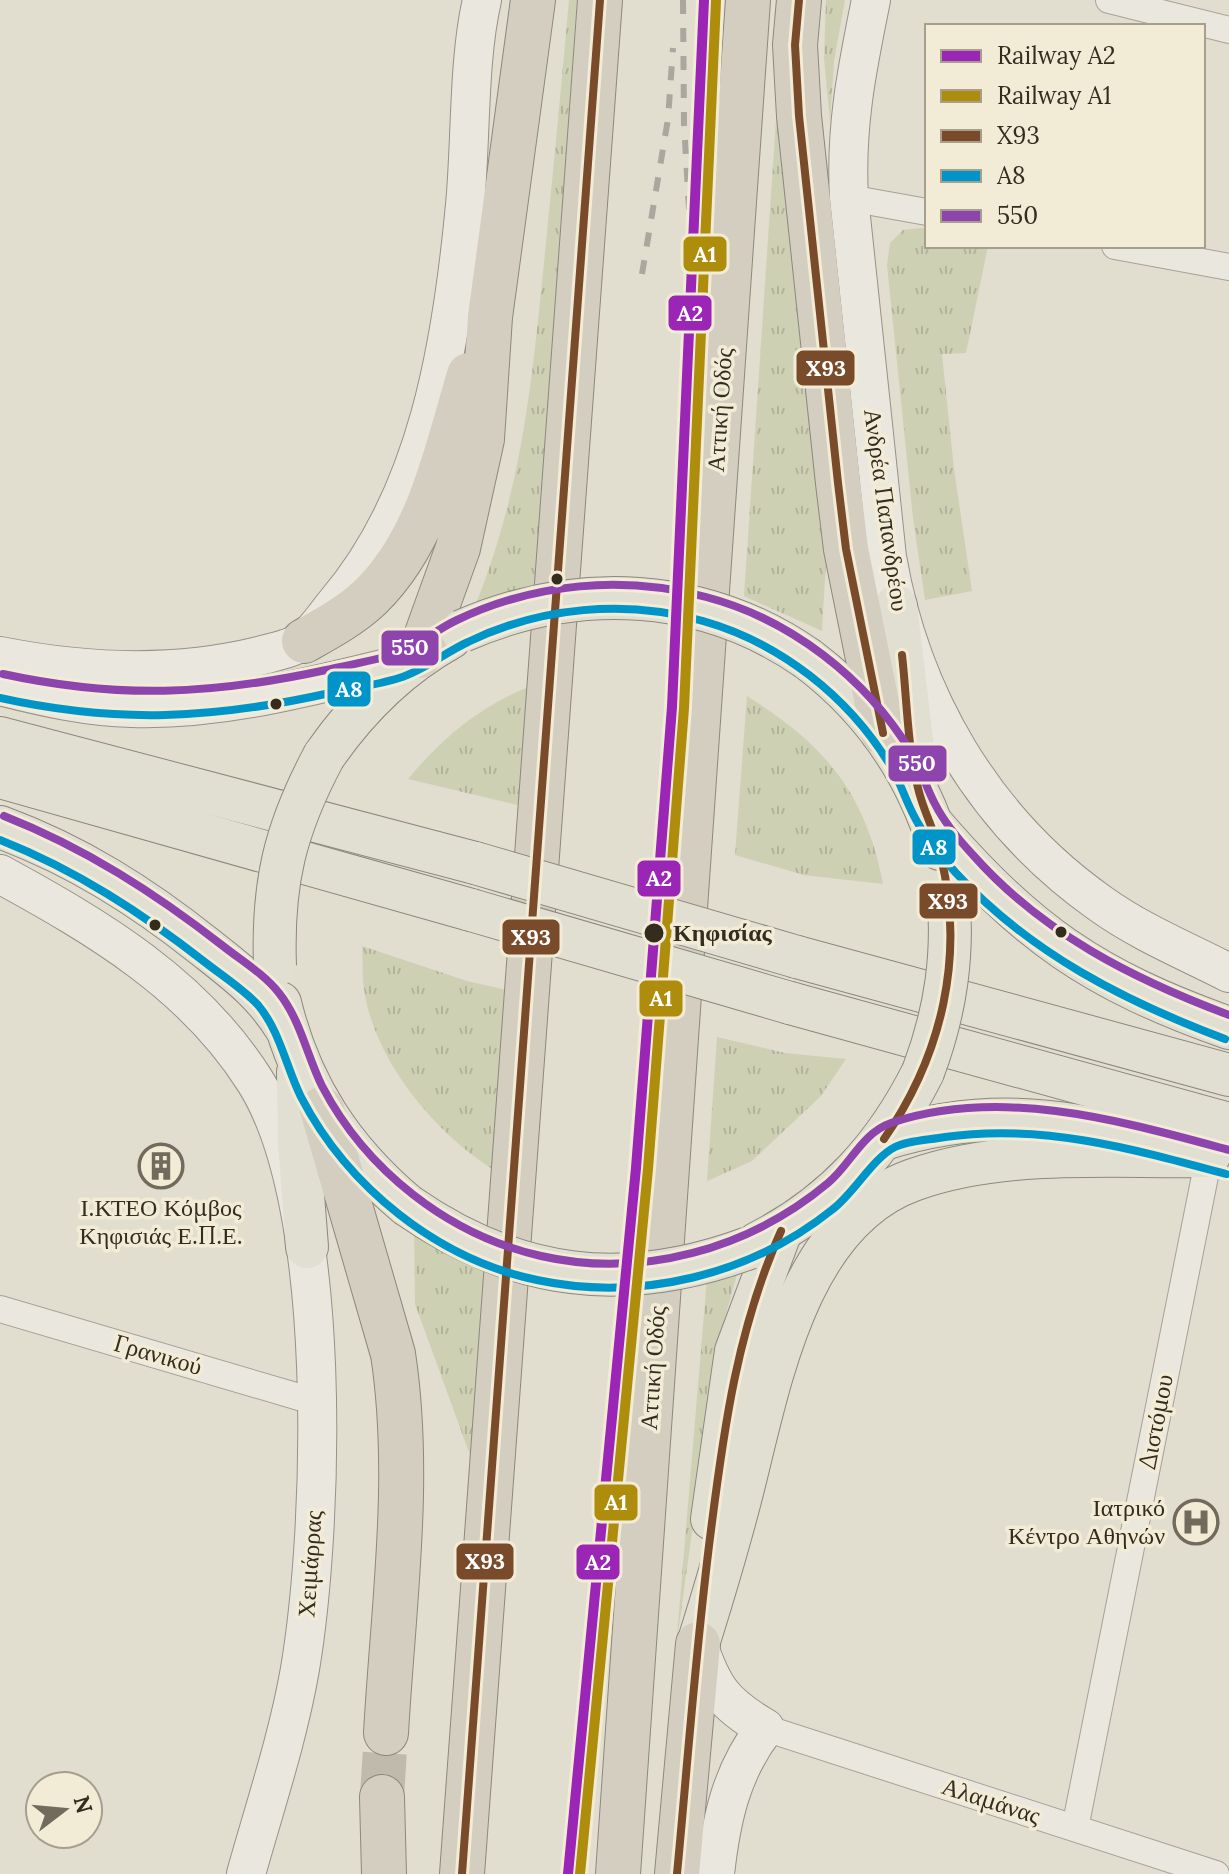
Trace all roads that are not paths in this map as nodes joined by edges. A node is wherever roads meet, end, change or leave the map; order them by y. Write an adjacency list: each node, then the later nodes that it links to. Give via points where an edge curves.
1 (482, 0): 15 (street, via 459,273 435,389 405,493 384,534)
2 (533, 0): 13 (highway)
3 (600, 0): 43 (highway)
4 (748, 0): 44 (highway, Αττική Οδός)
5 (799, 0): 19 (highway, via 799,116 838,483)
6 (871, 0): 9 (street, Ανδρέα Παπανδρέου, via 846,145)
7 (1109, 0): 8 (street)
8 (1229, 30)
9 (849, 198): 10 (street); 14 (street, Ανδρέα Παπανδρέου)
10 (925, 212)
11 (1126, 248): 12 (street)
12 (1229, 267)
13 (490, 317): 15 (highway, via 431,498 409,545 368,599); 16 (highway, via 486,416 476,475 458,548)
14 (896, 606): 22 (main road); 25 (street, Ανδρέα Παπανδρέου, via 923,686 949,739 1016,828 1100,904)
15 (304, 641): 17 (street, via 226,664 177,670 82,668)
16 (421, 655): 18 (street, via 279,692 181,707 83,704); 19 (main road, bridge, via 491,618 551,602 645,598 687,605 736,620 792,648 864,708); 27 (main road, bridge, via 362,707 324,756 292,827 278,873 275,966)
17 (0, 656)
18 (0, 686)
19 (883, 733): 22 (main road)
20 (0, 738): 28 (main road, bridge, via 475,863)
21 (0, 777): 31 (main road, bridge, via 790,1003)
22 (931, 825): 26 (main road, via 1010,908 1056,945 1159,1003); 30 (main road, bridge, via 951,931 945,1003 923,1072)
23 (0, 827): 27 (main road, via 130,891 268,999)
24 (0, 874): 33 (street, Χειμάρρας, via 67,909 142,960 235,1052 277,1126)
25 (1228, 970)
26 (1229, 1028)
27 (292, 1045): 29 (main road); 33 (main road)
28 (1229, 1075)
29 (322, 1109): 32 (main road, bridge, via 354,1155 407,1205 436,1226 502,1257 567,1273 608,1276 680,1269); 38 (highway, via 393,1354 399,1394 401,1469)
30 (891, 1130): 31 (main road, via 969,1119 1030,1118); 32 (main road, via 839,1189)
31 (1222, 1147): 36 (main road, via 966,1167 899,1186 878,1197 845,1228 813,1272 787,1329); 40 (street, Διστόμου)
32 (768, 1238): 36 (main road, via 730,1381)
33 (307, 1247): 35 (street, Χειμάρρας)
34 (0, 1309): 35 (street, Γρανικού)
35 (316, 1402): 41 (street, Χειμάρρας, via 314,1519 303,1646)
36 (698, 1644): 37 (street, via 720,1695 735,1711); 45 (highway)
37 (765, 1728): 40 (street, Αλαμάνας); 46 (street, via 726,1800)
38 (386, 1733)
39 (382, 1797): 42 (highway)
40 (1075, 1828): 47 (street, Αλαμάνας)
41 (246, 1874)
42 (384, 1874)
43 (462, 1874)
44 (618, 1874)
45 (677, 1874)
46 (715, 1874)
47 (1216, 1874)

